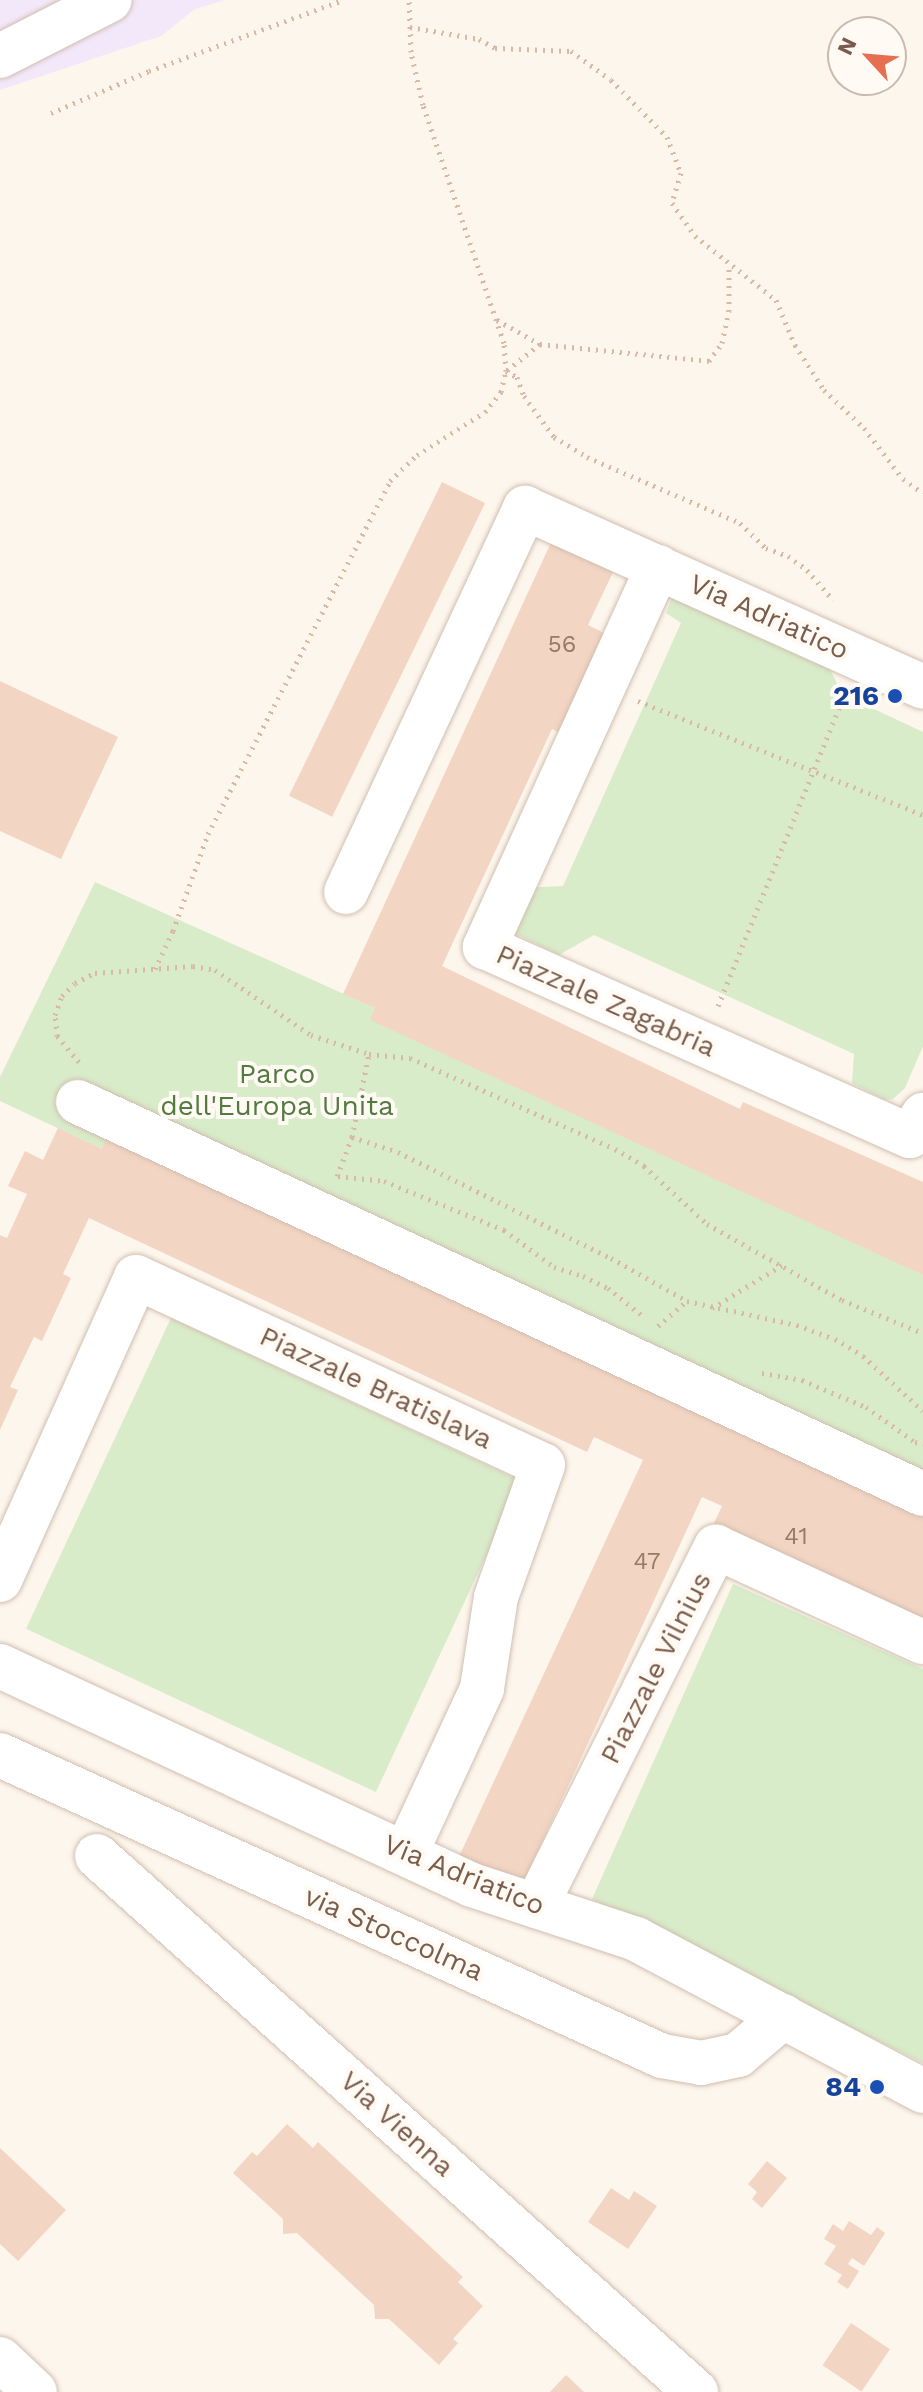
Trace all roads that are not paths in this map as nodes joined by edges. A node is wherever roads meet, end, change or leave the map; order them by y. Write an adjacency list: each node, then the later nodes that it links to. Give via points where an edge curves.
1 (110, 0): 2 (street)
2 (0, 56)
3 (658, 567): 4 (street, Via Adriatico); 5 (street, Via Adriatico, via 525,508); 7 (street, Piazzale Zagabria, via 485,947 910,1136)
4 (923, 687)
5 (346, 892)
6 (84, 1086): 8 (street, via 328,1188)
7 (923, 1115)
8 (923, 1494)
9 (0, 1580): 13 (street, Piazzale Bratislava, via 136,1277 543,1465 496,1597 482,1689)
10 (923, 1642): 15 (street, Piazzale Vilnius, via 716,1547)
11 (0, 1666): 13 (street, Via Adriatico)
12 (0, 1755): 16 (street, via Stoccolma, via 662,2056 701,2063 738,2055)
13 (406, 1853): 15 (street, Via Adriatico, via 472,1885)
14 (97, 1856): 20 (street, Via Vienna)
15 (536, 1906): 16 (street, Via Adriatico, via 636,1939)
16 (784, 2016): 17 (street, Via Adriatico)
17 (923, 2091)
18 (0, 2359): 19 (street)
19 (35, 2392)
20 (696, 2392)

